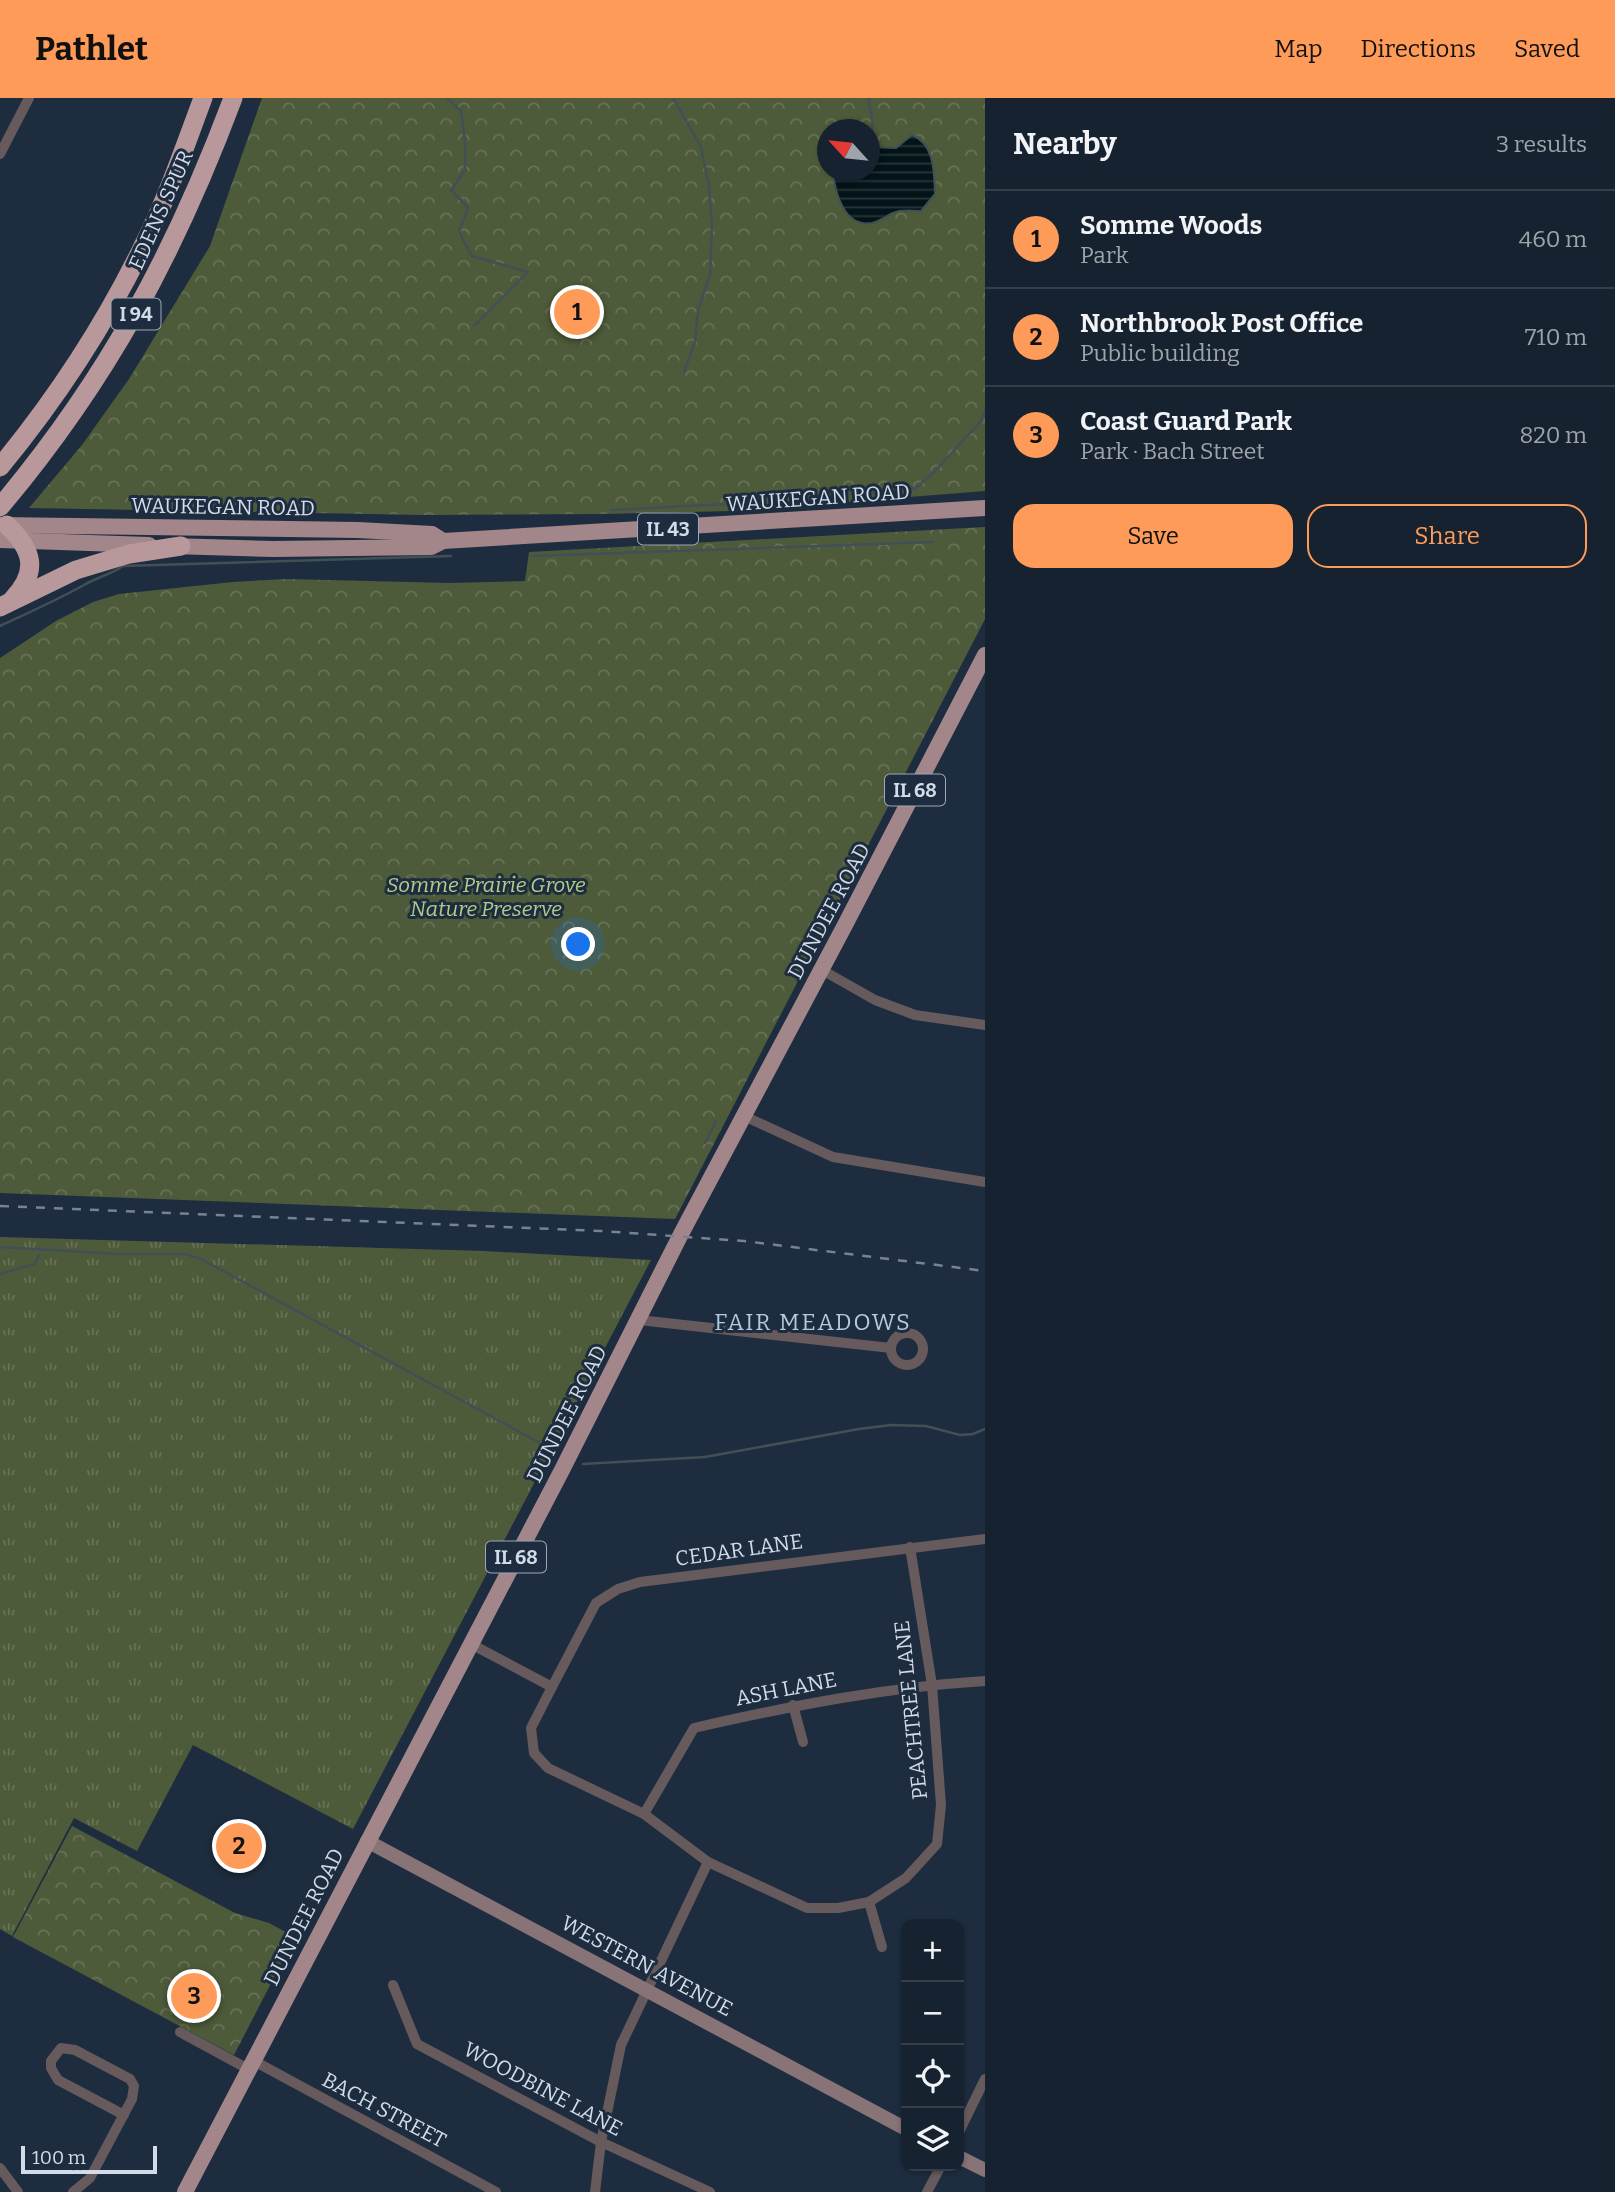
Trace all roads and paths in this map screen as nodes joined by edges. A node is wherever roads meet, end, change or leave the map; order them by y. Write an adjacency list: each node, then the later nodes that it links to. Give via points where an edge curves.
1 (29, 98): 4 (street)
2 (203, 98): 5 (highway, EDENS SPUR / I 94, via 124,284 53,396)
3 (233, 98): 7 (highway, EDENS SPUR / I 94, via 142,304)
4 (0, 154)
5 (0, 467)
6 (985, 508): 8 (main road, WAUKEGAN ROAD / IL 43)
7 (5, 528): 8 (main road, WAUKEGAN ROAD / IL 43, via 358,530 432,534); 9 (main road, WAUKEGAN ROAD / IL 43); 10 (highway, via 28,551 30,572 24,587)
8 (443, 541): 9 (main road, WAUKEGAN ROAD / IL 43, via 432,547)
9 (181, 546): 10 (highway, via 129,554 76,570)
10 (5, 605)
11 (985, 656): 12 (main road, DUNDEE ROAD / IL 68)
12 (822, 970): 13 (street, via 875,1000 915,1015); 14 (main road, DUNDEE ROAD / IL 68)
13 (985, 1025)
14 (744, 1115): 15 (street, via 833,1157); 16 (main road, DUNDEE ROAD / IL 68)
15 (985, 1182)
16 (639, 1320): 17 (street); 20 (main road, DUNDEE ROAD / IL 68)
17 (891, 1348)
18 (985, 1539): 19 (street, CEDAR LANE)
19 (909, 1547): 22 (street, PEACHTREE LANE); 23 (street, CEDAR LANE, via 640,1582 618,1589 596,1603)
20 (471, 1644): 23 (street); 27 (main road, DUNDEE ROAD / IL 68)
21 (985, 1681): 22 (street, ASH LANE)
22 (932, 1685): 24 (street, ASH LANE); 29 (street, PEACHTREE LANE, via 941,1805 937,1844 905,1878)
23 (552, 1686): 26 (street, via 531,1728 534,1753 548,1768)
24 (793, 1705): 25 (street); 26 (street, ASH LANE, via 694,1728)
25 (803, 1742)
26 (644, 1814): 28 (street)
27 (367, 1841): 32 (street, WESTERN AVENUE); 34 (main road, DUNDEE ROAD / IL 68)
28 (708, 1862): 29 (street, PEACHTREE LANE, via 807,1908); 32 (street)
29 (869, 1902): 30 (street)
30 (881, 1947)
31 (393, 1985): 39 (street, WOODBINE LANE, via 416,2045)
32 (647, 1990): 38 (street, WESTERN AVENUE); 39 (street, via 621,2045)
33 (180, 2032): 34 (street, BACH STREET)
34 (252, 2065): 46 (main road, DUNDEE ROAD / IL 68); 47 (street, BACH STREET)
35 (985, 2079): 37 (street)
36 (124, 2115): 36 (street, via 134,2092 130,2079 75,2050 61,2048 55,2054 51,2068 58,2080); 45 (street, via 90,2178)
37 (964, 2122)
38 (901, 2126)
39 (601, 2142): 48 (street); 49 (street, WOODBINE LANE)
40 (964, 2160): 42 (street)
41 (0, 2168): 44 (street)
42 (985, 2170)
43 (939, 2171): 50 (street)
44 (18, 2192)
45 (73, 2192)
46 (185, 2192)
47 (496, 2192)
48 (595, 2192)
49 (710, 2192)
50 (927, 2192)

